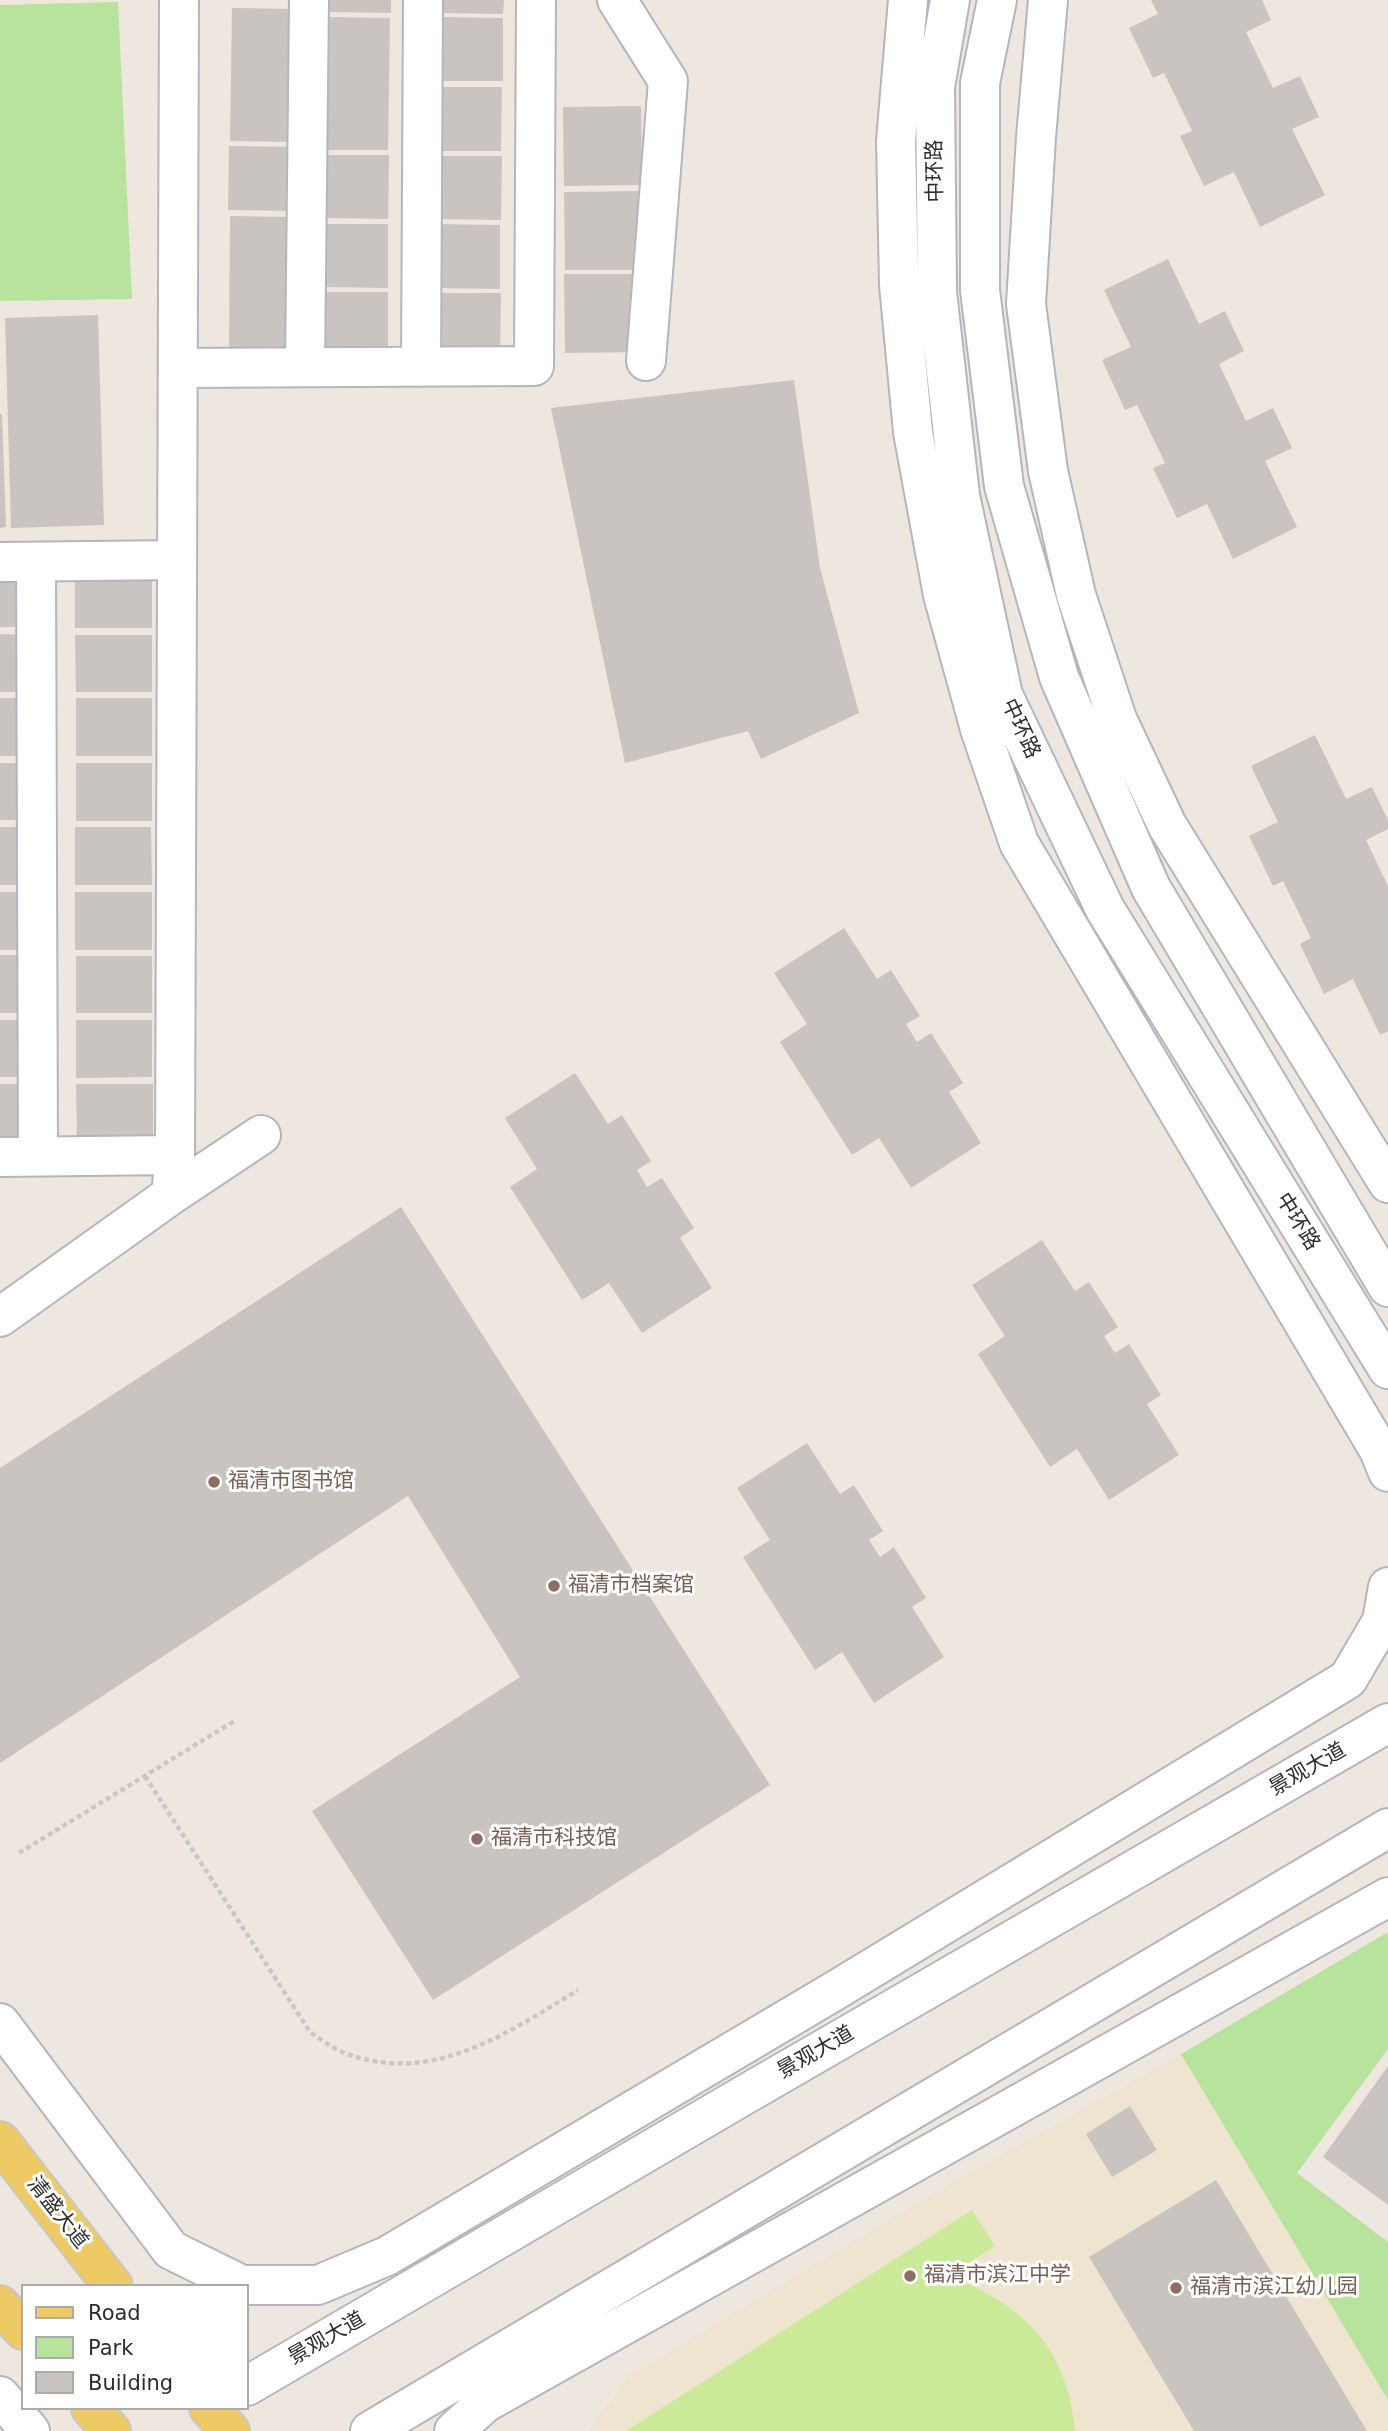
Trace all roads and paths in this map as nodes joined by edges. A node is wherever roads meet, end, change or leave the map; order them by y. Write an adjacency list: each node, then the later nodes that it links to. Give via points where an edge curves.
1 (179, 0): 13 (street)
2 (309, 0): 11 (street)
3 (423, 0): 12 (street)
4 (536, 0): 12 (street, via 534,366)
5 (617, 0): 10 (street, via 668,81)
6 (908, 0): 25 (street, via 896,141 899,285 913,432 943,595 980,729 1018,843)
7 (950, 0): 24 (street, 中环路, via 935,87 937,292 960,496 1003,695 1105,909)
8 (997, 0): 22 (street, 中环路, via 979,83 980,290 1004,486 1059,677 1152,888)
9 (1048, 0): 20 (street, via 1026,304 1048,471 1076,595 1117,719 1167,825)
10 (646, 361)
11 (305, 367): 12 (street); 13 (street)
12 (421, 367)
13 (178, 368): 14 (street)
14 (177, 559): 15 (street); 17 (street)
15 (18, 562): 18 (street)
16 (261, 1135): 21 (street)
17 (175, 1154): 18 (street); 21 (street)
18 (38, 1156): 19 (street)
19 (0, 1157)
20 (1388, 1183)
21 (171, 1195): 23 (street)
22 (1388, 1287)
23 (0, 1317)
24 (1388, 1369)
25 (1388, 1472)
26 (1388, 1587): 40 (street, via 1382,1620 1349,1679 387,2256 318,2285)
27 (1388, 1662): 30 (street)
28 (236, 1720): 31 (path)
29 (1383, 1737): 30 (street, 景观大道)
30 (1315, 1766): 43 (street, 景观大道)
31 (145, 1776): 33 (path); 35 (path, via 310,2032 341,2052 385,2064 429,2062 502,2037)
32 (1377, 1842): 50 (street)
33 (19, 1853)
34 (1388, 1897): 51 (street, via 485,2403)
35 (578, 1990)
36 (0, 2024): 39 (street, via 171,2250)
37 (0, 2141): 38 (main road, 清盛大道)
38 (111, 2284)
39 (238, 2284)
40 (248, 2286)
41 (0, 2305): 42 (main road)
42 (21, 2328)
43 (248, 2385)
44 (0, 2396): 47 (street)
45 (93, 2410): 48 (main road)
46 (211, 2410): 49 (main road)
47 (30, 2431)
48 (111, 2431)
49 (230, 2431)
50 (370, 2431)
51 (454, 2431)

